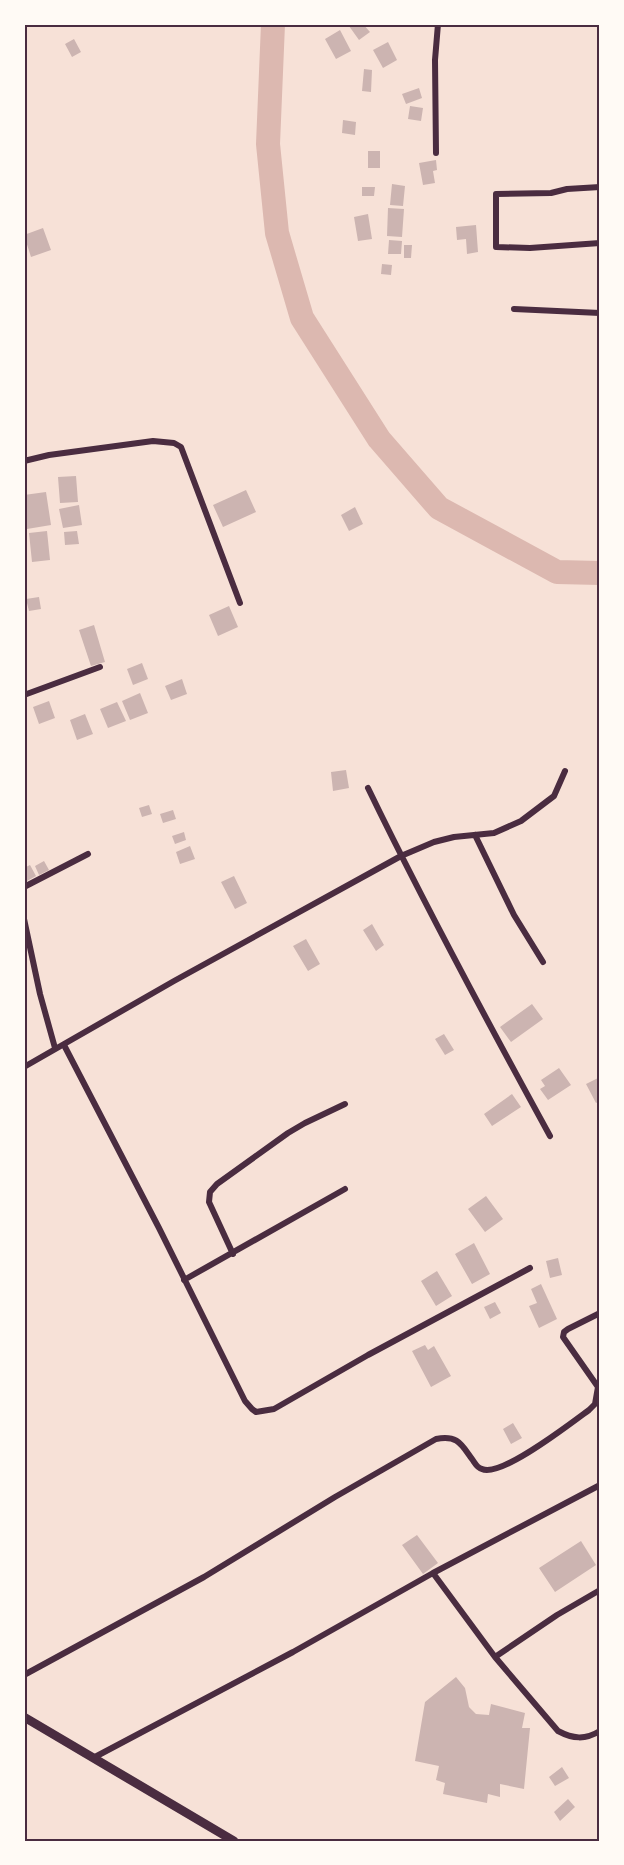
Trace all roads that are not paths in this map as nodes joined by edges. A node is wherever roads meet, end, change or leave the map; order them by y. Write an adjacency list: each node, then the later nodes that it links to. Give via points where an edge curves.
1 (438, 24): 2 (street)
2 (436, 153)
3 (600, 187): 4 (street, via 495,194 496,247)
4 (600, 243)
5 (514, 309): 6 (street)
6 (600, 313)
7 (24, 461): 8 (street, via 153,441 181,447)
8 (240, 603)
9 (100, 667): 10 (street)
10 (24, 695)
11 (565, 771): 13 (street, via 554,796 538,809 494,833)
12 (368, 788): 15 (street)
13 (475, 835): 15 (street, via 434,842); 18 (street, via 514,915)
14 (88, 854): 16 (street)
15 (401, 856): 19 (street); 23 (street)
16 (24, 887)
17 (24, 919): 20 (street)
18 (543, 962)
19 (64, 1045): 20 (street); 27 (street)
20 (55, 1048): 21 (street)
21 (24, 1067)
22 (345, 1104): 25 (street, via 288,1133 210,1192 209,1202)
23 (550, 1136)
24 (345, 1189): 25 (street)
25 (233, 1254): 27 (street)
26 (530, 1268): 27 (street, via 274,1409 262,1412 256,1412 245,1401)
27 (184, 1280)
28 (600, 1313): 33 (street, via 568,1329 563,1337 598,1387 595,1404 531,1452 497,1469 484,1471 454,1438 436,1439 204,1576)
29 (600, 1485): 30 (street)
30 (433, 1573): 32 (street); 36 (street)
31 (600, 1590): 32 (street)
32 (495, 1658): 35 (street, via 558,1731 582,1738)
33 (24, 1675)
34 (24, 1718): 36 (main road)
35 (600, 1731)
36 (93, 1758): 37 (main road)
37 (234, 1841)

